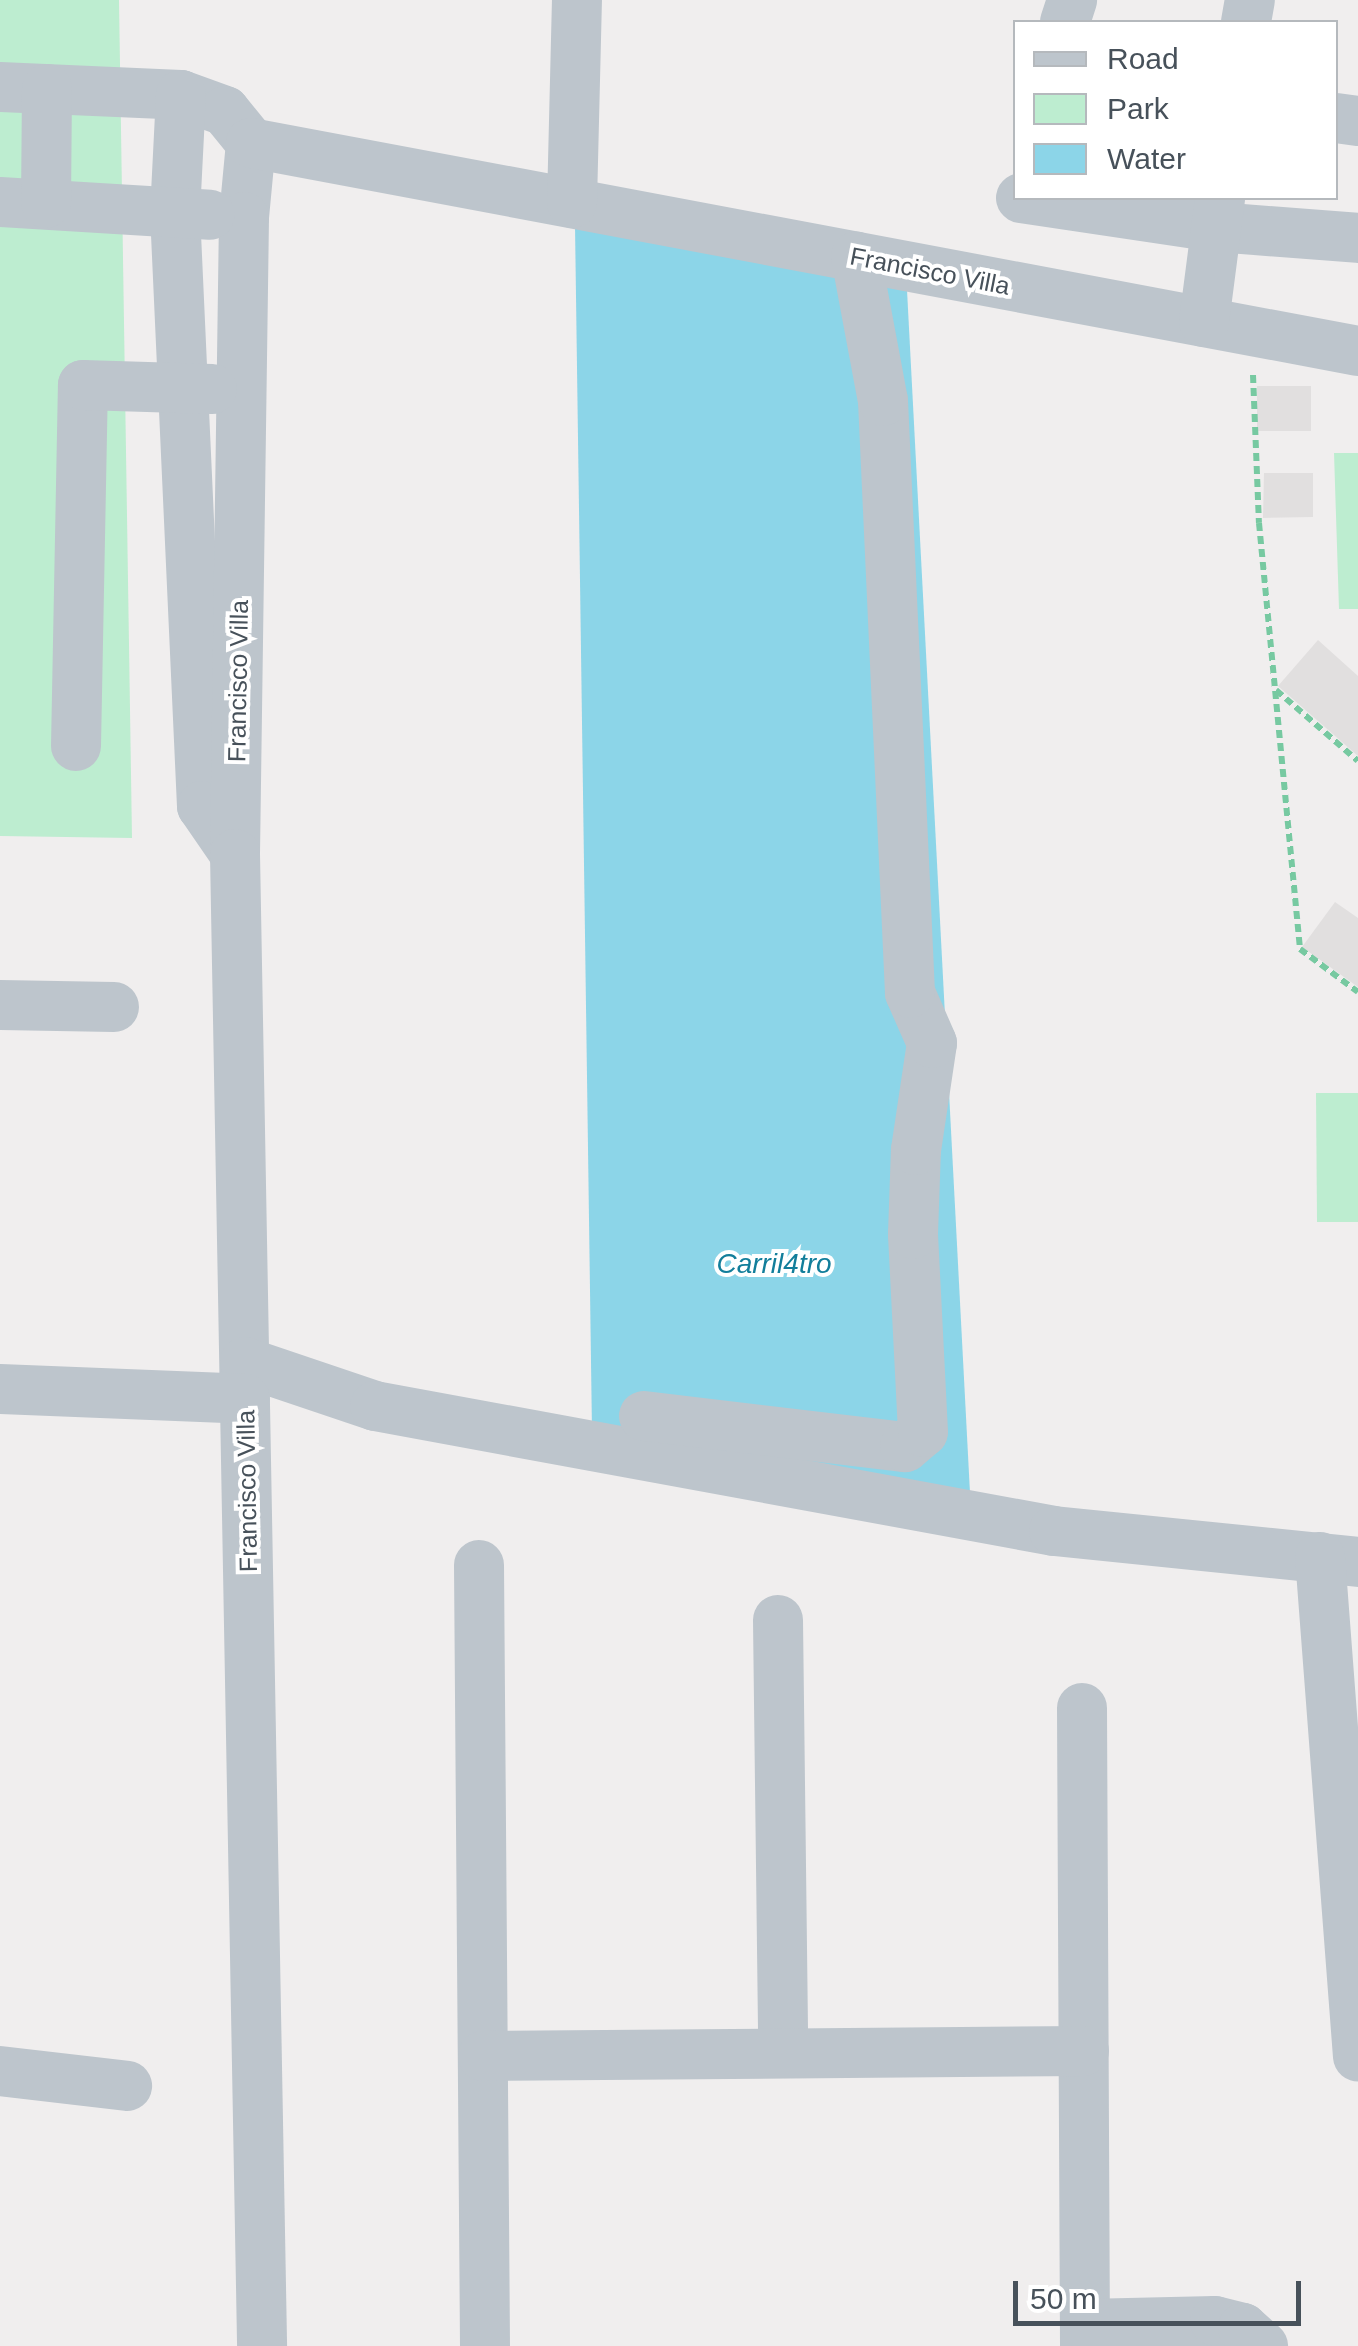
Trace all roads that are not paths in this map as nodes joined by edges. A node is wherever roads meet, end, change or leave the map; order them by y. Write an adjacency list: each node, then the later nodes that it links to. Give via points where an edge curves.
1 (578, 0): 7 (street)
2 (24, 88): 3 (street); 6 (street)
3 (180, 96): 4 (street, via 224,111); 8 (street)
4 (251, 143): 7 (street, Francisco Villa); 10 (street, Francisco Villa)
5 (1050, 200): 9 (street)
6 (23, 203): 8 (street)
7 (572, 204): 12 (street, Francisco Villa)
8 (175, 212): 10 (street); 15 (street)
9 (1218, 212): 11 (street); 13 (street)
10 (244, 217): 16 (street, Francisco Villa)
11 (1358, 238)
12 (856, 258): 13 (street, Francisco Villa); 23 (street, via 883,401 910,994 932,1042 916,1150 913,1234 922,1432 905,1448)
13 (1204, 322): 14 (street, Francisco Villa)
14 (1358, 351)
15 (181, 389): 16 (street); 17 (street, via 83,384); 18 (street, via 202,806)
16 (242, 389): 18 (street, Francisco Villa)
17 (76, 746)
18 (236, 854): 21 (street, Francisco Villa)
19 (0, 1005): 20 (street)
20 (114, 1007)
21 (245, 1381): 22 (street); 24 (street, via 1054,1532); 35 (street, Francisco Villa)
22 (0, 1389)
23 (644, 1416)
24 (1339, 1560): 31 (street)
25 (479, 1565): 30 (street)
26 (778, 1620): 29 (street)
27 (1082, 1708): 28 (street)
28 (1084, 2051): 29 (street); 34 (street)
29 (783, 2053): 30 (street)
30 (483, 2056): 36 (street)
31 (1358, 2057)
32 (0, 2071): 33 (street)
33 (127, 2086)
34 (1085, 2335): 37 (street, via 1215,2321 1243,2328)
35 (262, 2346)
36 (484, 2346)
37 (1263, 2346)

